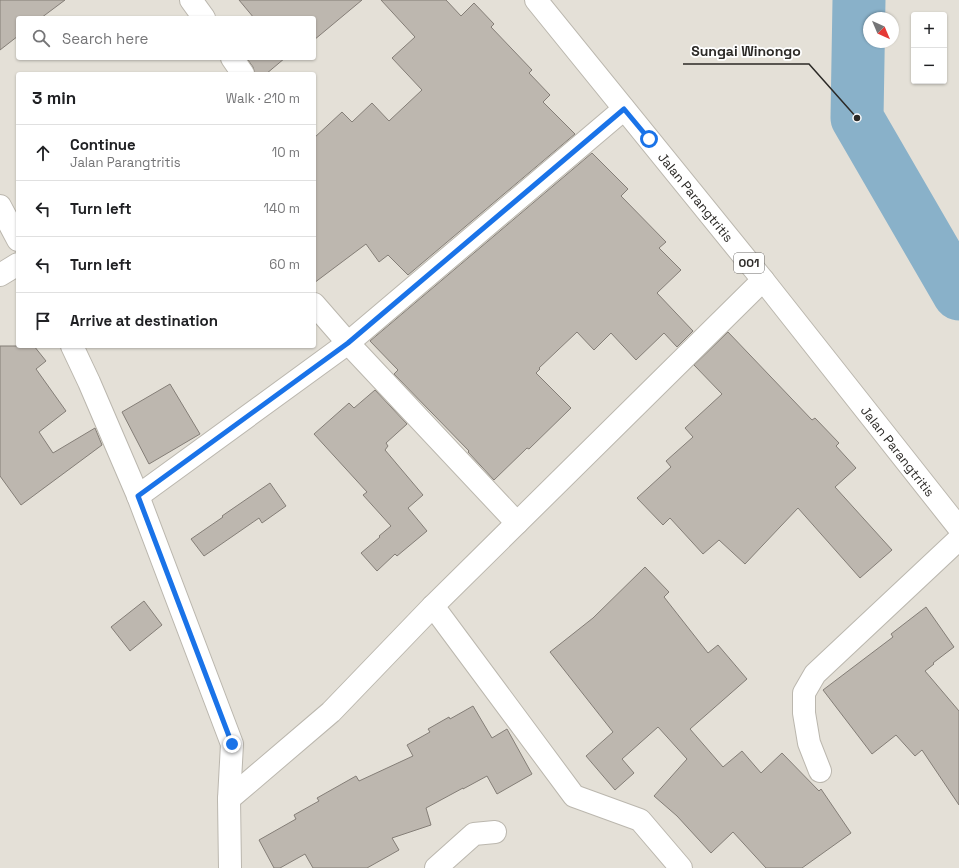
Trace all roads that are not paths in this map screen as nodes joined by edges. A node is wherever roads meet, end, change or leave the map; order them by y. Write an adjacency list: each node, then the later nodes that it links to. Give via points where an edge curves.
1 (191, 0): 3 (street)
2 (536, 0): 6 (street, Jalan Parangtritis / 001)
3 (203, 16)
4 (233, 60): 5 (street)
5 (242, 72)
6 (624, 109): 11 (street, Jalan Parangtritis / 001); 13 (street)
7 (0, 206): 8 (street)
8 (16, 236)
9 (16, 265): 10 (street)
10 (0, 275)
11 (763, 280): 16 (street); 17 (street, Jalan Parangtritis / 001)
12 (316, 306): 13 (street)
13 (348, 343): 15 (street); 16 (street)
14 (73, 348): 15 (street)
15 (138, 496): 21 (street, via 232,744)
16 (517, 523): 19 (street)
17 (959, 528)
18 (959, 539): 20 (street, via 815,674 804,693 804,713 809,743)
19 (432, 606): 21 (street, via 331,712); 25 (street, via 574,796 640,820)
20 (820, 771)
21 (230, 799): 23 (street)
22 (495, 832): 24 (street, via 474,834)
23 (230, 868)
24 (436, 868)
25 (681, 868)

